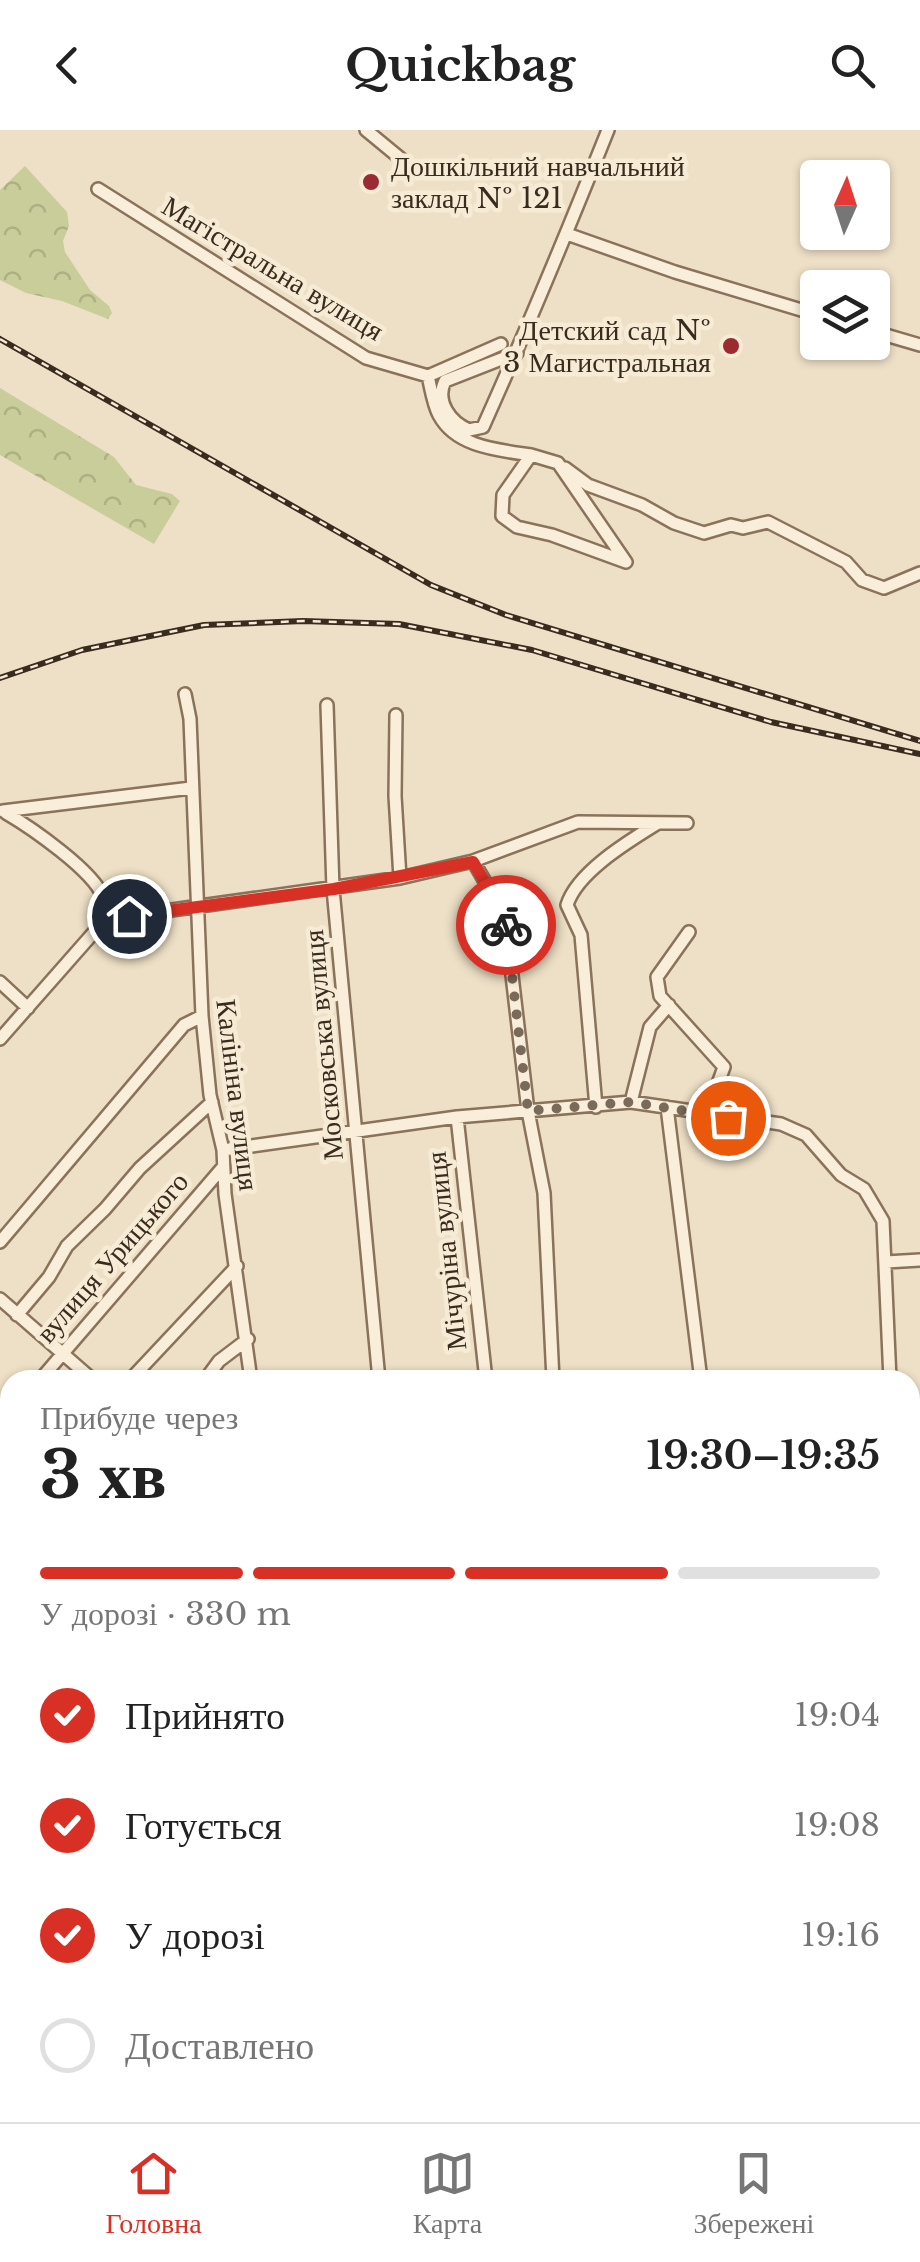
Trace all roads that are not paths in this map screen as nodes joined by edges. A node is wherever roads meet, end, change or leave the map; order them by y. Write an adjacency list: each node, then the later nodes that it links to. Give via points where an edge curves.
1 (366, 130): 3 (street)
2 (608, 130): 5 (street)
3 (406, 163)
4 (98, 189): 11 (street, Магістральна вулиця, via 366,358)
5 (567, 234): 6 (street); 10 (street)
6 (800, 309)
7 (890, 336): 9 (street)
8 (501, 344): 11 (street)
9 (920, 345)
10 (516, 352): 10 (street, via 483,426 469,430 450,418 441,396 445,381)
11 (428, 376): 12 (street, via 439,415 458,437)
12 (530, 455): 13 (street); 13 (street, via 503,495 502,516 517,527 626,562)
13 (558, 464): 14 (street, via 588,485 704,532 768,522 884,588)
14 (920, 572)
15 (185, 694): 18 (street, Калініна вулиця)
16 (327, 704): 24 (street, Московська вулиця)
17 (396, 715): 23 (street)
18 (192, 788): 19 (street); 25 (street, Калініна вулиця)
19 (3, 811): 26 (street, via 86,875 102,895)
20 (661, 822): 21 (street); 22 (street, via 578,822); 35 (street, via 600,865 571,892 567,905 581,935)
21 (687, 823)
22 (473, 862): 23 (street); 37 (street, via 505,916)
23 (400, 878): 24 (street)
24 (334, 889): 25 (street); 40 (street, Московська вулиця)
25 (197, 906): 26 (street); 31 (street, Калініна вулиця)
26 (104, 919): 30 (street)
27 (689, 932): 29 (street, via 657,978)
28 (0, 982): 30 (street)
29 (669, 1004): 34 (street, via 650,1026); 38 (street, via 724,1067)
30 (28, 1008): 32 (street)
31 (202, 1016): 33 (street, Калініна вулиця); 43 (street, via 184,1025)
32 (0, 1039)
33 (212, 1102): 41 (street, Калініна вулиця); 48 (street, via 67,1246)
34 (631, 1102): 35 (street); 36 (street)
35 (596, 1107): 37 (street)
36 (666, 1107): 38 (street); 59 (street)
37 (528, 1111): 39 (street); 58 (street, via 544,1193)
38 (707, 1114): 45 (street, via 781,1124 806,1135 876,1207)
39 (457, 1117): 40 (street); 57 (street, Мічуріна вулиця)
40 (357, 1130): 41 (street); 56 (street, Московська вулиця)
41 (223, 1150): 42 (street, Калініна вулиця)
42 (223, 1167): 46 (street, Калініна вулиця); 50 (street, вулиця Урицького)
43 (0, 1242)
44 (920, 1260): 45 (street)
45 (886, 1262): 60 (street)
46 (236, 1266): 49 (street, Калініна вулиця); 53 (street)
47 (0, 1299): 48 (street)
48 (18, 1315): 50 (street)
49 (248, 1340): 54 (street); 55 (street, Калініна вулиця)
50 (62, 1354): 51 (street, вулиця Урицького); 52 (street)
51 (48, 1370)
52 (81, 1370)
53 (139, 1370)
54 (212, 1370)
55 (251, 1370)
56 (377, 1370)
57 (485, 1370)
58 (553, 1370)
59 (700, 1370)
60 (890, 1370)
61 (920, 1809): 62 (street)
62 (920, 1823)

